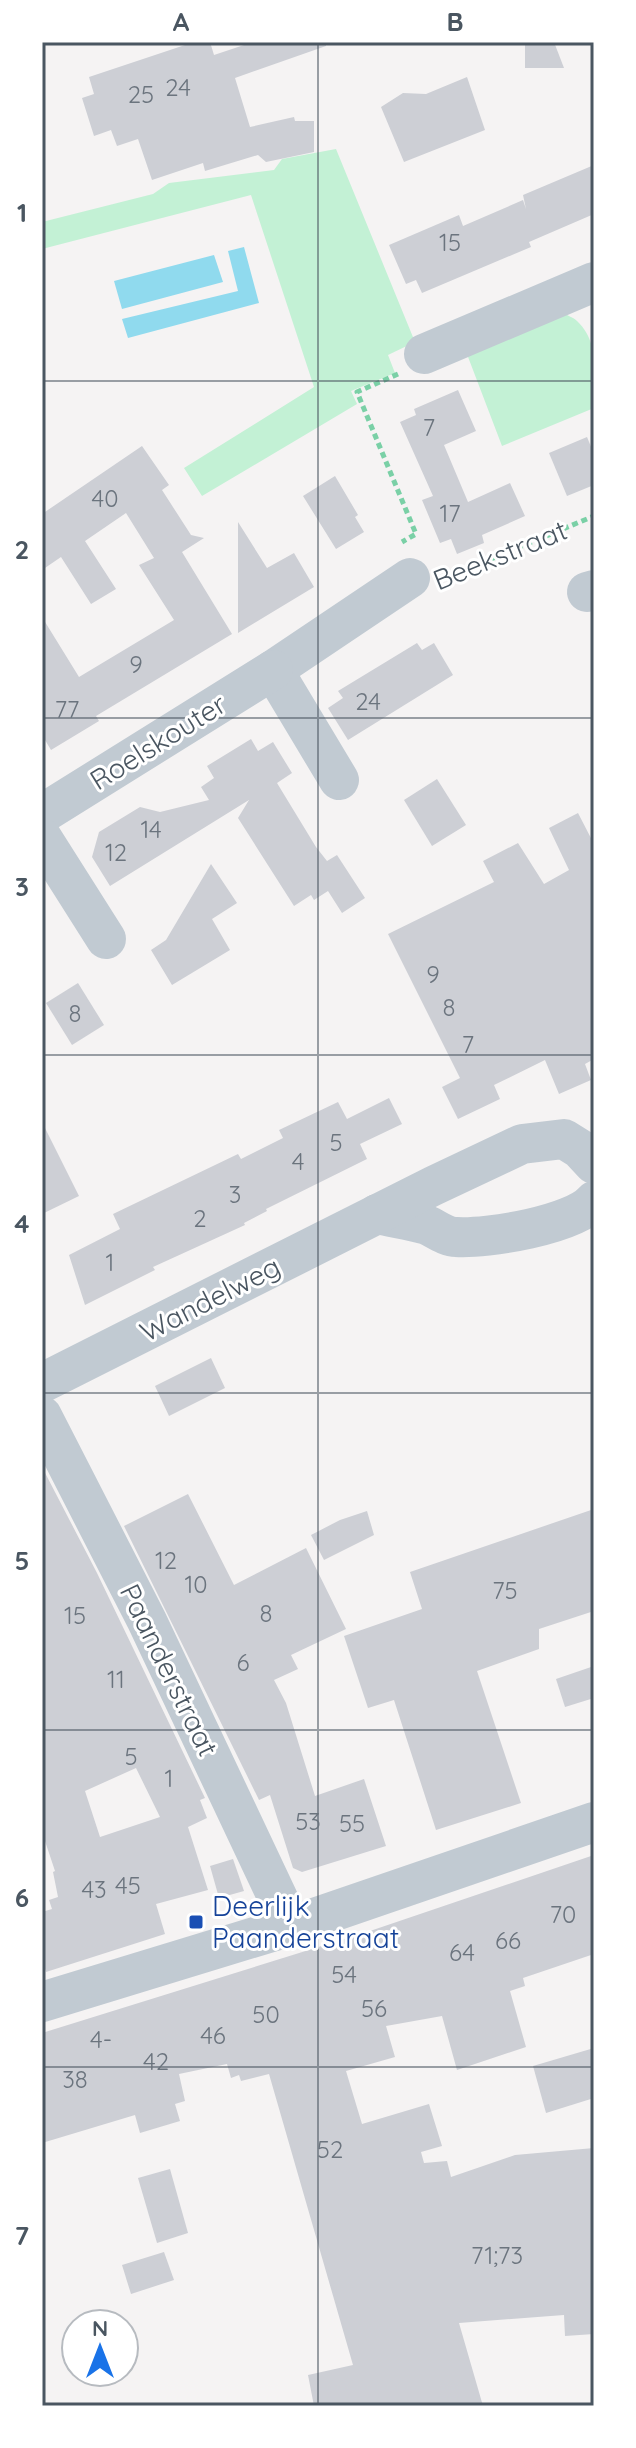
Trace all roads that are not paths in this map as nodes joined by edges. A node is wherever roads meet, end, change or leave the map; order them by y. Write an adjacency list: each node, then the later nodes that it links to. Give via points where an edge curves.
1 (590, 295): 2 (street)
2 (424, 354)
3 (410, 578): 4 (street, Roelskouter)
4 (273, 670): 5 (street); 6 (street, Roelskouter)
5 (339, 780)
6 (42, 814)
7 (42, 838): 8 (street)
8 (106, 939)
9 (594, 1164): 11 (street, Wandelweg, via 564,1139 522,1144)
10 (594, 1201): 11 (street, via 558,1221 453,1238 426,1225)
11 (377, 1214): 12 (street, Wandelweg)
12 (42, 1383)
13 (42, 1416): 15 (street, Paanderstraat, via 147,1621)
14 (594, 1822): 15 (street)
15 (291, 1926): 16 (street)
16 (42, 2002)

